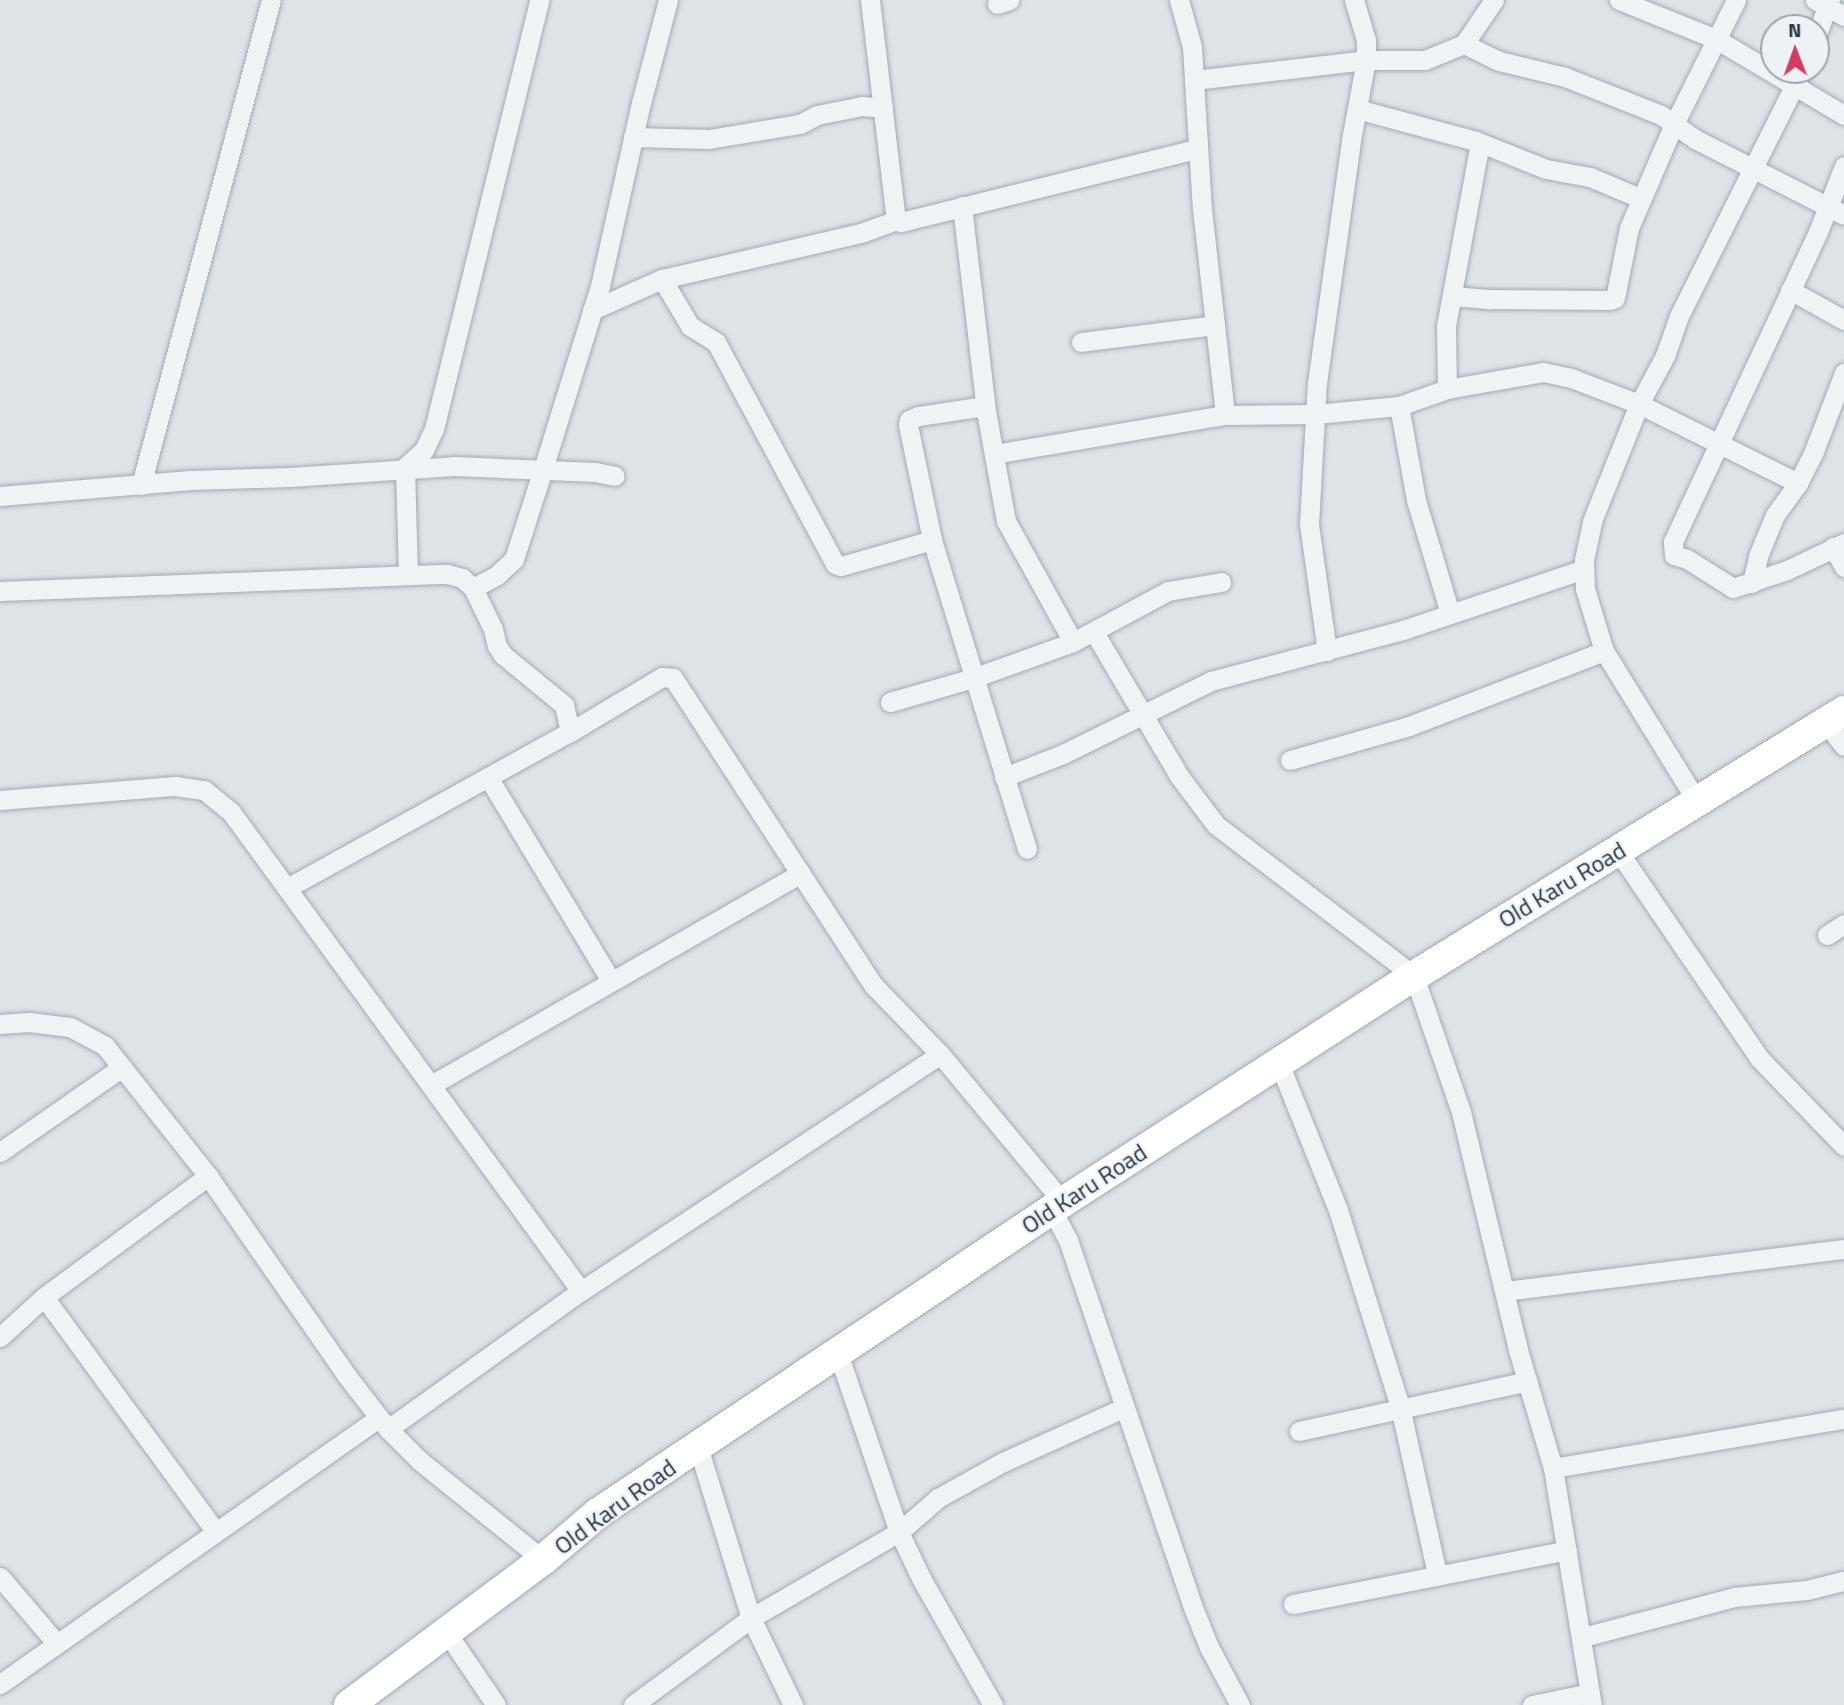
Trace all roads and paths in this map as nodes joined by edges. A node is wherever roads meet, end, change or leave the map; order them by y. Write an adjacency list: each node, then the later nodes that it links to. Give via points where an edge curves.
1 (271, 0): 50 (street)
2 (539, 0): 46 (street, via 434,429 424,450)
3 (668, 0): 21 (street)
4 (870, 0): 17 (street)
5 (1179, 0): 14 (street, via 1192,47)
6 (1354, 0): 13 (street, via 1366,40)
7 (1494, 0): 11 (street)
8 (1619, 0): 10 (street)
9 (1736, 0): 10 (street)
10 (1716, 39): 12 (street); 20 (street)
11 (1464, 44): 13 (street, via 1425,60); 20 (street, via 1499,61 1565,77)
12 (1760, 60)
13 (1366, 61): 14 (street); 18 (street)
14 (1194, 80): 23 (street)
15 (1796, 84): 25 (street)
16 (1806, 84): 19 (street)
17 (883, 108): 21 (street, via 862,106 817,115 800,124 709,139); 29 (street)
18 (1357, 109): 22 (street); 42 (street)
19 (1844, 115)
20 (1674, 124): 25 (street); 26 (street)
21 (633, 137): 33 (street)
22 (1480, 143): 26 (street, via 1546,169 1590,177); 32 (street)
23 (1197, 149): 27 (street); 35 (street)
24 (1844, 166): 28 (street)
25 (1752, 169): 28 (street); 39 (street)
26 (1642, 199): 32 (street, via 1629,228 1615,298)
27 (962, 206): 29 (street); 40 (street)
28 (1835, 210): 31 (street)
29 (896, 220): 30 (street, via 861,233)
30 (662, 279): 33 (street); 52 (street, via 690,326 716,342 835,564)
31 (1790, 290): 34 (street); 44 (street)
32 (1452, 296): 38 (street, via 1444,347)
33 (592, 310): 47 (street)
34 (1844, 320)
35 (1215, 326): 36 (street); 43 (street)
36 (1081, 342)
37 (1844, 373): 49 (street)
38 (1447, 389): 39 (street, via 1543,372); 41 (street)
39 (1639, 404): 44 (street); 55 (street, via 1592,522)
40 (985, 406): 45 (street); 52 (street, via 909,420)
41 (1399, 406): 42 (street); 61 (street, via 1416,500)
42 (1315, 414): 43 (street); 64 (street, via 1308,524)
43 (1225, 415): 45 (street)
44 (1717, 444): 49 (street); 58 (street, via 1673,542 1674,555 1733,588)
45 (994, 454): 63 (street, via 1006,521)
46 (405, 467): 47 (street); 50 (street); 56 (street)
47 (543, 469): 48 (street); 59 (street, via 514,559)
48 (615, 476)
49 (1798, 483): 58 (street, via 1775,515)
50 (141, 485): 51 (street)
51 (0, 496)
52 (932, 540): 66 (street)
53 (1839, 545): 54 (street); 58 (street)
54 (1844, 567)
55 (1584, 569): 61 (street); 65 (street, via 1585,589)
56 (408, 575): 59 (street, via 447,574 462,578); 60 (street)
57 (1221, 582): 62 (street, via 1168,591)
58 (1752, 583)
59 (474, 589): 70 (street, via 503,655 564,705)
60 (0, 591)
61 (1450, 613): 64 (street)
62 (1094, 632): 63 (street); 68 (street)
63 (1073, 642): 66 (street)
64 (1327, 651): 68 (street, via 1226,676)
65 (1604, 651): 71 (street, via 1409,726); 75 (street)
66 (972, 678): 67 (street); 73 (street)
67 (890, 702)
68 (1143, 716): 73 (street); 82 (street, via 1216,825)
69 (1838, 727): 75 (main road, Old Karu Road)
70 (570, 732): 72 (street); 78 (street, via 662,677 673,678)
71 (1290, 760)
72 (488, 777): 79 (street); 83 (street)
73 (1004, 777): 76 (street)
74 (0, 800): 79 (street, via 175,786 205,790 231,812)
75 (1698, 803): 77 (main road, Old Karu Road)
76 (1027, 849)
77 (1618, 851): 82 (main road, Old Karu Road); 89 (street, via 1760,1059)
78 (801, 873): 83 (street); 85 (street, via 874,986)
79 (287, 888): 88 (street)
80 (1844, 923): 81 (street)
81 (1827, 935)
82 (1414, 976): 86 (main road, Old Karu Road); 95 (street, via 1461,1112)
83 (611, 981): 88 (street)
84 (0, 1024): 87 (street, via 70,1027 105,1046)
85 (940, 1054): 92 (street); 94 (street)
86 (1279, 1063): 92 (main road, Old Karu Road); 101 (street, via 1338,1210)
87 (121, 1068): 90 (street); 91 (street)
88 (430, 1085): 94 (street)
89 (1844, 1146)
90 (0, 1152)
91 (208, 1176): 96 (street); 103 (street)
92 (1057, 1206): 98 (main road, Old Karu Road); 100 (street)
93 (1844, 1249): 95 (street)
94 (581, 1291): 103 (street)
95 (1505, 1291): 99 (street)
96 (44, 1297): 97 (street); 107 (street)
97 (0, 1337)
98 (838, 1353): 105 (main road, Old Karu Road); 108 (street)
99 (1528, 1381): 101 (street); 106 (street)
100 (1123, 1408): 108 (street, via 1003,1462 938,1499); 126 (street, via 1196,1615)
101 (1400, 1408): 104 (street); 111 (street)
102 (1844, 1419): 106 (street)
103 (383, 1424): 107 (street); 110 (street, via 420,1461)
104 (1298, 1430)
105 (698, 1447): 110 (main road, Old Karu Road, via 598,1513); 115 (street)
106 (1553, 1468): 109 (street)
107 (216, 1532): 118 (street)
108 (900, 1532): 115 (street); 125 (street)
109 (1567, 1550): 111 (street); 117 (street)
110 (543, 1560): 116 (main road, Old Karu Road)
111 (1437, 1574): 114 (street)
112 (0, 1577): 118 (street)
113 (1844, 1581): 117 (street, via 1807,1590 1734,1597)
114 (1293, 1604)
115 (751, 1618): 123 (street); 124 (street)
116 (447, 1633): 121 (main road, Old Karu Road); 122 (street)
117 (1583, 1637): 120 (street)
118 (57, 1644): 119 (street)
119 (0, 1684)
120 (1591, 1699): 127 (street)
121 (349, 1705)
122 (496, 1705)
123 (632, 1705)
124 (793, 1705)
125 (993, 1705)
126 (1240, 1705)
127 (1532, 1705)

